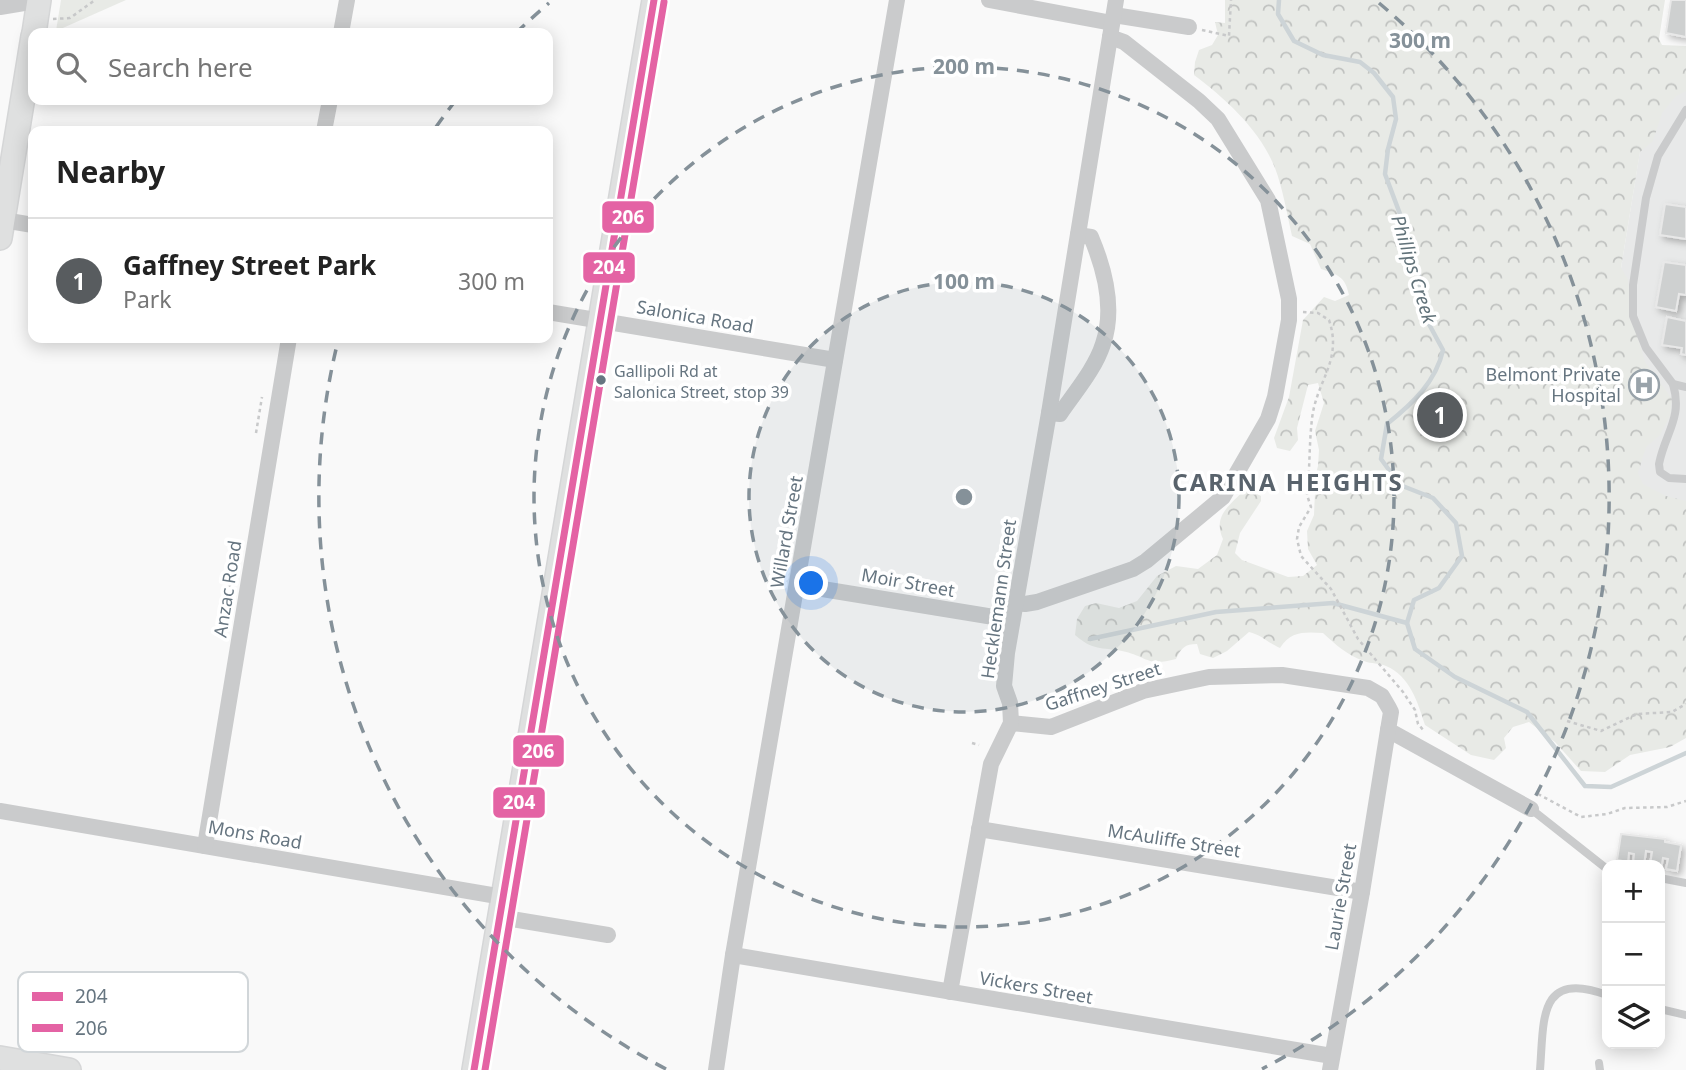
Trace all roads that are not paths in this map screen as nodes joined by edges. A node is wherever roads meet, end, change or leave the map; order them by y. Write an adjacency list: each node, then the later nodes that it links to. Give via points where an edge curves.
1 (347, 0): 9 (street)
2 (654, 0): 18 (street)
3 (897, 0): 20 (street, Willard Street)
4 (989, 0): 7 (street)
5 (0, 7): 6 (street, via 30,2)
6 (36, 19)
7 (1113, 19): 8 (street); 16 (street, Hecklemann Street); 27 (street, via 1124,42 1218,119 1268,200 1290,312 1272,408 1223,497 1133,569 1037,602)
8 (1189, 27)
9 (342, 28)
10 (28, 67): 15 (street)
11 (329, 105): 13 (street)
12 (1686, 110): 21 (lane, via 1658,156 1646,198 1633,285 1633,316 1646,348)
13 (325, 126)
14 (28, 226): 15 (street)
15 (1, 229)
16 (1078, 235): 24 (street, Hecklemann Street); 24 (street, via 1091,237 1098,254 1107,288 1108,319 1093,365 1059,414)
17 (553, 313): 18 (street, Salonica Road)
18 (600, 321): 20 (street, Salonica Road); 39 (street)
19 (288, 343): 34 (street, Anzac Road)
20 (835, 360): 26 (street, Willard Street)
21 (1673, 384): 22 (lane); 23 (lane)
22 (1686, 387)
23 (1682, 401): 25 (lane, via 1659,464 1660,472 1669,478)
24 (1049, 413): 27 (street, Hecklemann Street)
25 (1686, 480)
26 (798, 584): 28 (street, Moir Street); 41 (street, Willard Street)
27 (1015, 603): 28 (street, Hecklemann Street)
28 (1012, 620): 29 (street, Hecklemann Street, via 1004,677)
29 (1011, 723): 30 (street, Gaffney Street, via 1051,727 1143,691 1209,677 1282,675 1368,688 1382,696 1391,712); 33 (street, via 991,764)
30 (1388, 730): 31 (street); 38 (street, Laurie Street)
31 (1531, 809): 35 (lane)
32 (0, 811): 34 (street, Mons Road)
33 (979, 829): 38 (street, McAuliffe Street); 42 (street)
34 (205, 846): 39 (street, Mons Road)
35 (1602, 865)
36 (1665, 879): 37 (lane)
37 (1686, 883)
38 (1362, 892): 47 (street, Laurie Street)
39 (501, 907): 40 (street); 49 (street)
40 (608, 935)
41 (733, 955): 42 (street, Vickers Street); 50 (street, Willard Street)
42 (950, 992): 47 (street, Vickers Street)
43 (1602, 993): 51 (lane, via 1571,989 1556,992 1549,1000)
44 (1665, 1010): 45 (lane)
45 (1686, 1015)
46 (0, 1059): 48 (street)
47 (1331, 1063)
48 (69, 1070)
49 (474, 1070)
50 (716, 1070)
51 (1540, 1070)

